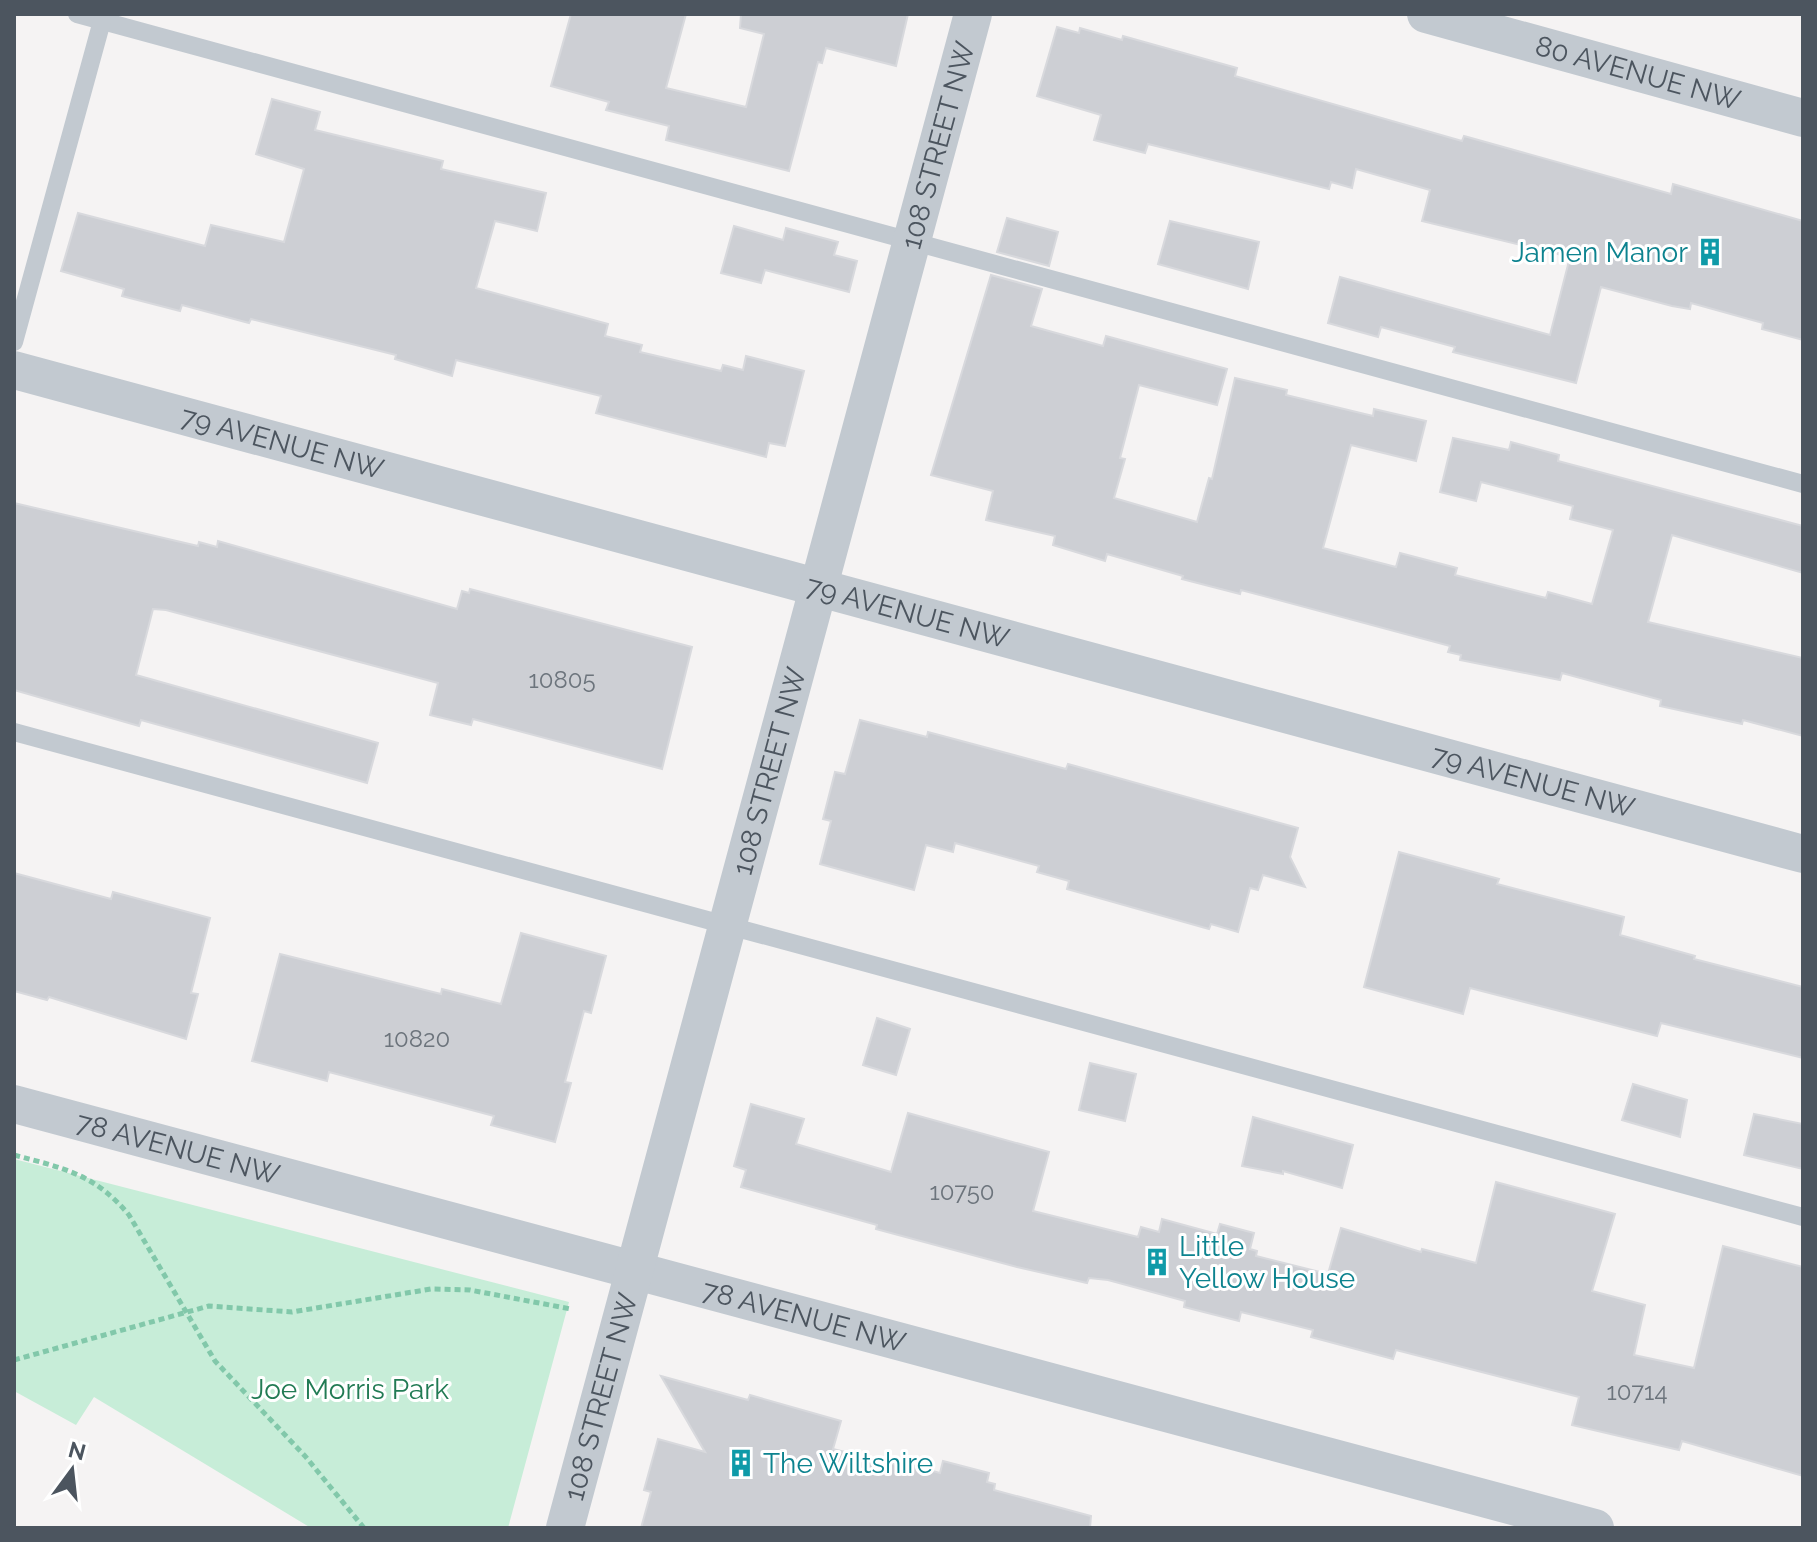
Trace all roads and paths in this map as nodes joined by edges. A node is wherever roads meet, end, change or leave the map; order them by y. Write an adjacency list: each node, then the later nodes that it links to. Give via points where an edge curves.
1 (77, 14): 4 (lane)
2 (973, 14): 6 (street, 108 STREET NW)
3 (1426, 14): 5 (street, 80 AVENUE NW)
4 (102, 21): 6 (lane); 7 (lane)
5 (1803, 118)
6 (910, 241): 9 (lane); 10 (street, 108 STREET NW)
7 (14, 342)
8 (14, 370): 10 (street, 79 AVENUE NW)
9 (1803, 484)
10 (817, 589): 12 (street, 79 AVENUE NW); 13 (street, 108 STREET NW)
11 (14, 732): 13 (lane)
12 (1803, 854)
13 (726, 928): 16 (lane); 17 (street, 108 STREET NW)
14 (14, 1104): 17 (street, 78 AVENUE NW)
15 (14, 1155): 19 (path, via 87,1177 116,1199)
16 (1803, 1217)
17 (635, 1268): 22 (street, 108 STREET NW); 23 (street, 78 AVENUE NW)
18 (571, 1309): 19 (path, via 470,1290 431,1289 292,1312 209,1306)
19 (185, 1312): 20 (path); 21 (path, via 228,1378 305,1456)
20 (14, 1360)
21 (364, 1528)
22 (565, 1528)
23 (1595, 1528)

